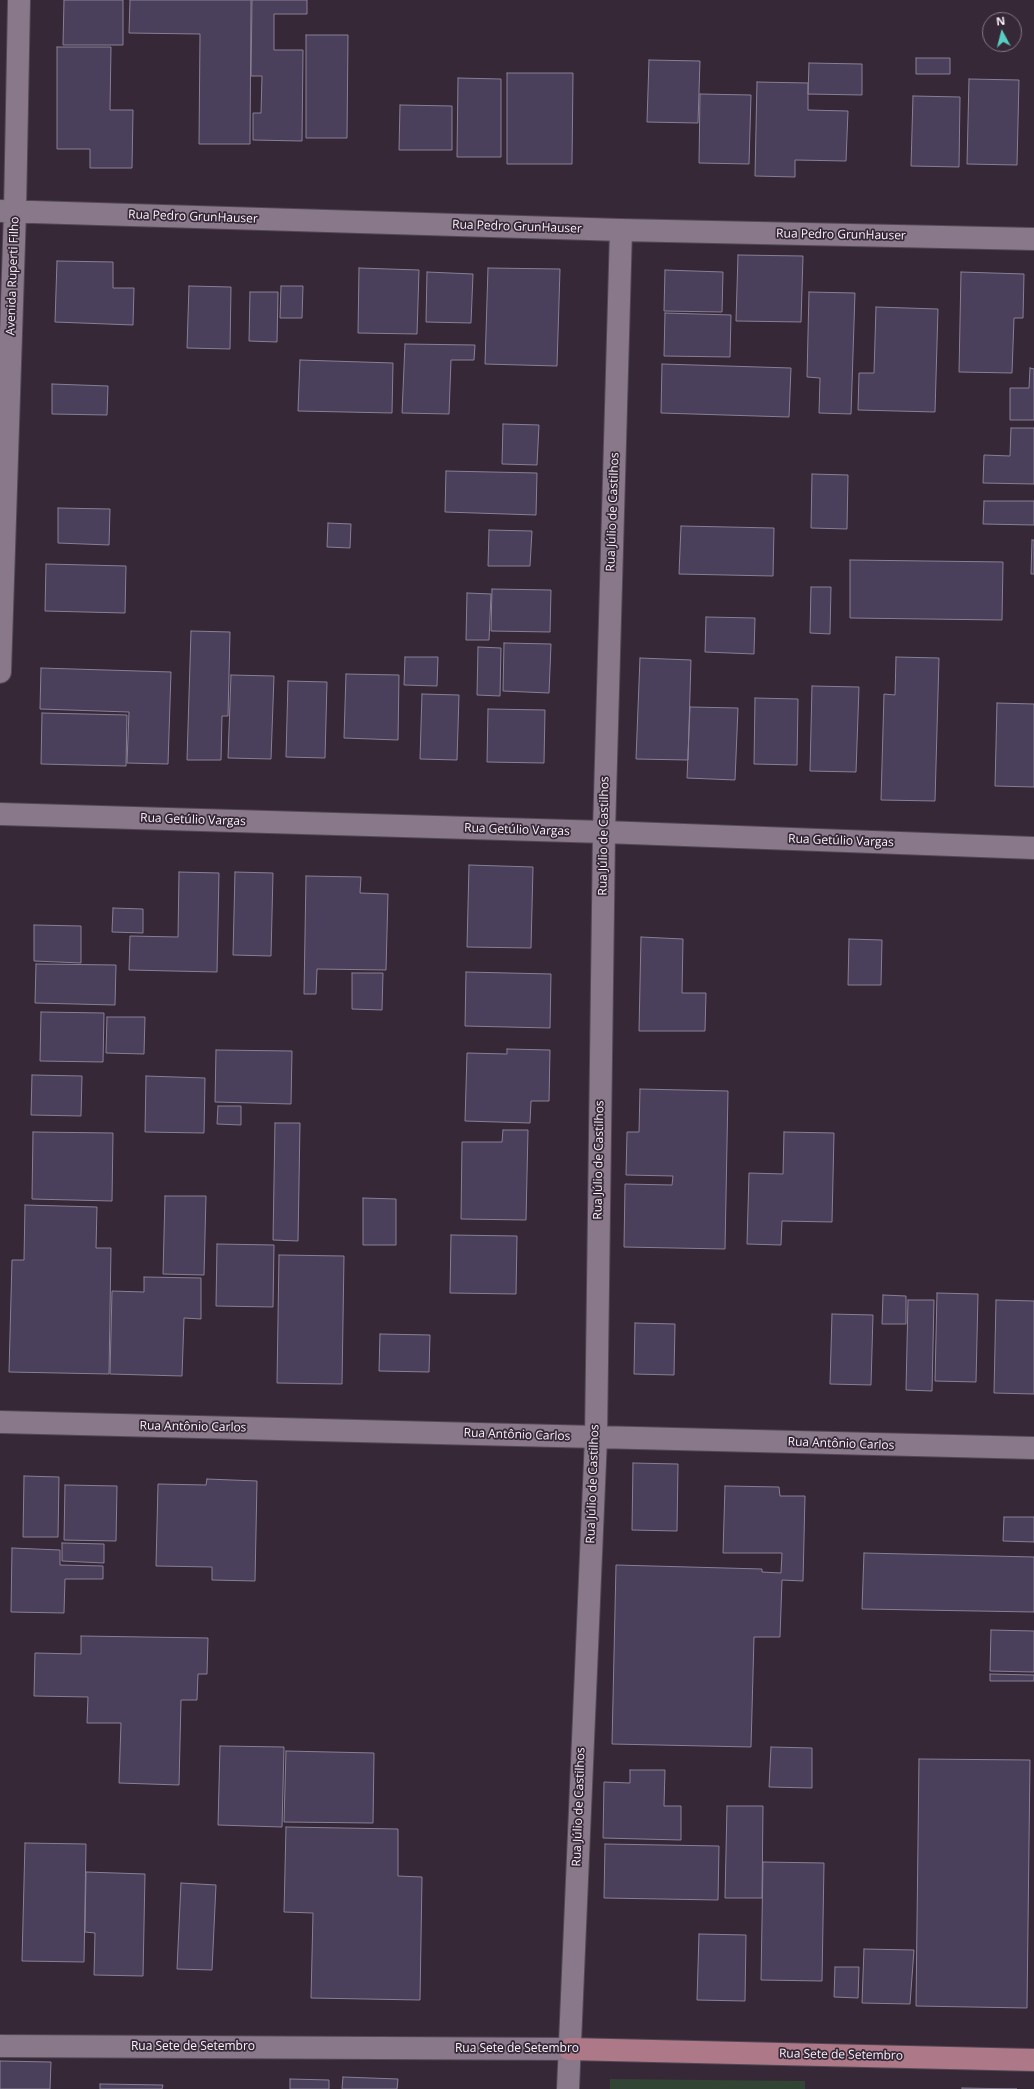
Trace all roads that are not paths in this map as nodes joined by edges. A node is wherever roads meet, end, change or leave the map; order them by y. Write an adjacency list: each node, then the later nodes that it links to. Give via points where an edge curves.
1 (19, 0): 2 (street, Avenida Ruperti Filho)
2 (8, 211): 3 (street, Rua Pedro GrunHauser); 5 (street, Avenida Ruperti Filho)
3 (621, 230): 4 (street, Rua Pedro GrunHauser); 7 (street, Rua Júlio de Castilhos)
4 (1034, 239)
5 (0, 672)
6 (0, 814): 7 (street, Rua Getúlio Vargas)
7 (604, 832): 8 (street, Rua Getúlio Vargas); 10 (street, Rua Júlio de Castilhos)
8 (1034, 848)
9 (0, 1422): 10 (street, Rua Antônio Carlos)
10 (596, 1438): 11 (street, Rua Antônio Carlos); 13 (street, Rua Júlio de Castilhos)
11 (1034, 1448)
12 (0, 2046): 13 (street, Rua Sete de Setembro)
13 (569, 2049): 14 (main road, Rua Sete de Setembro); 15 (street, Rua Júlio de Castilhos)
14 (1034, 2060)
15 (568, 2089)

